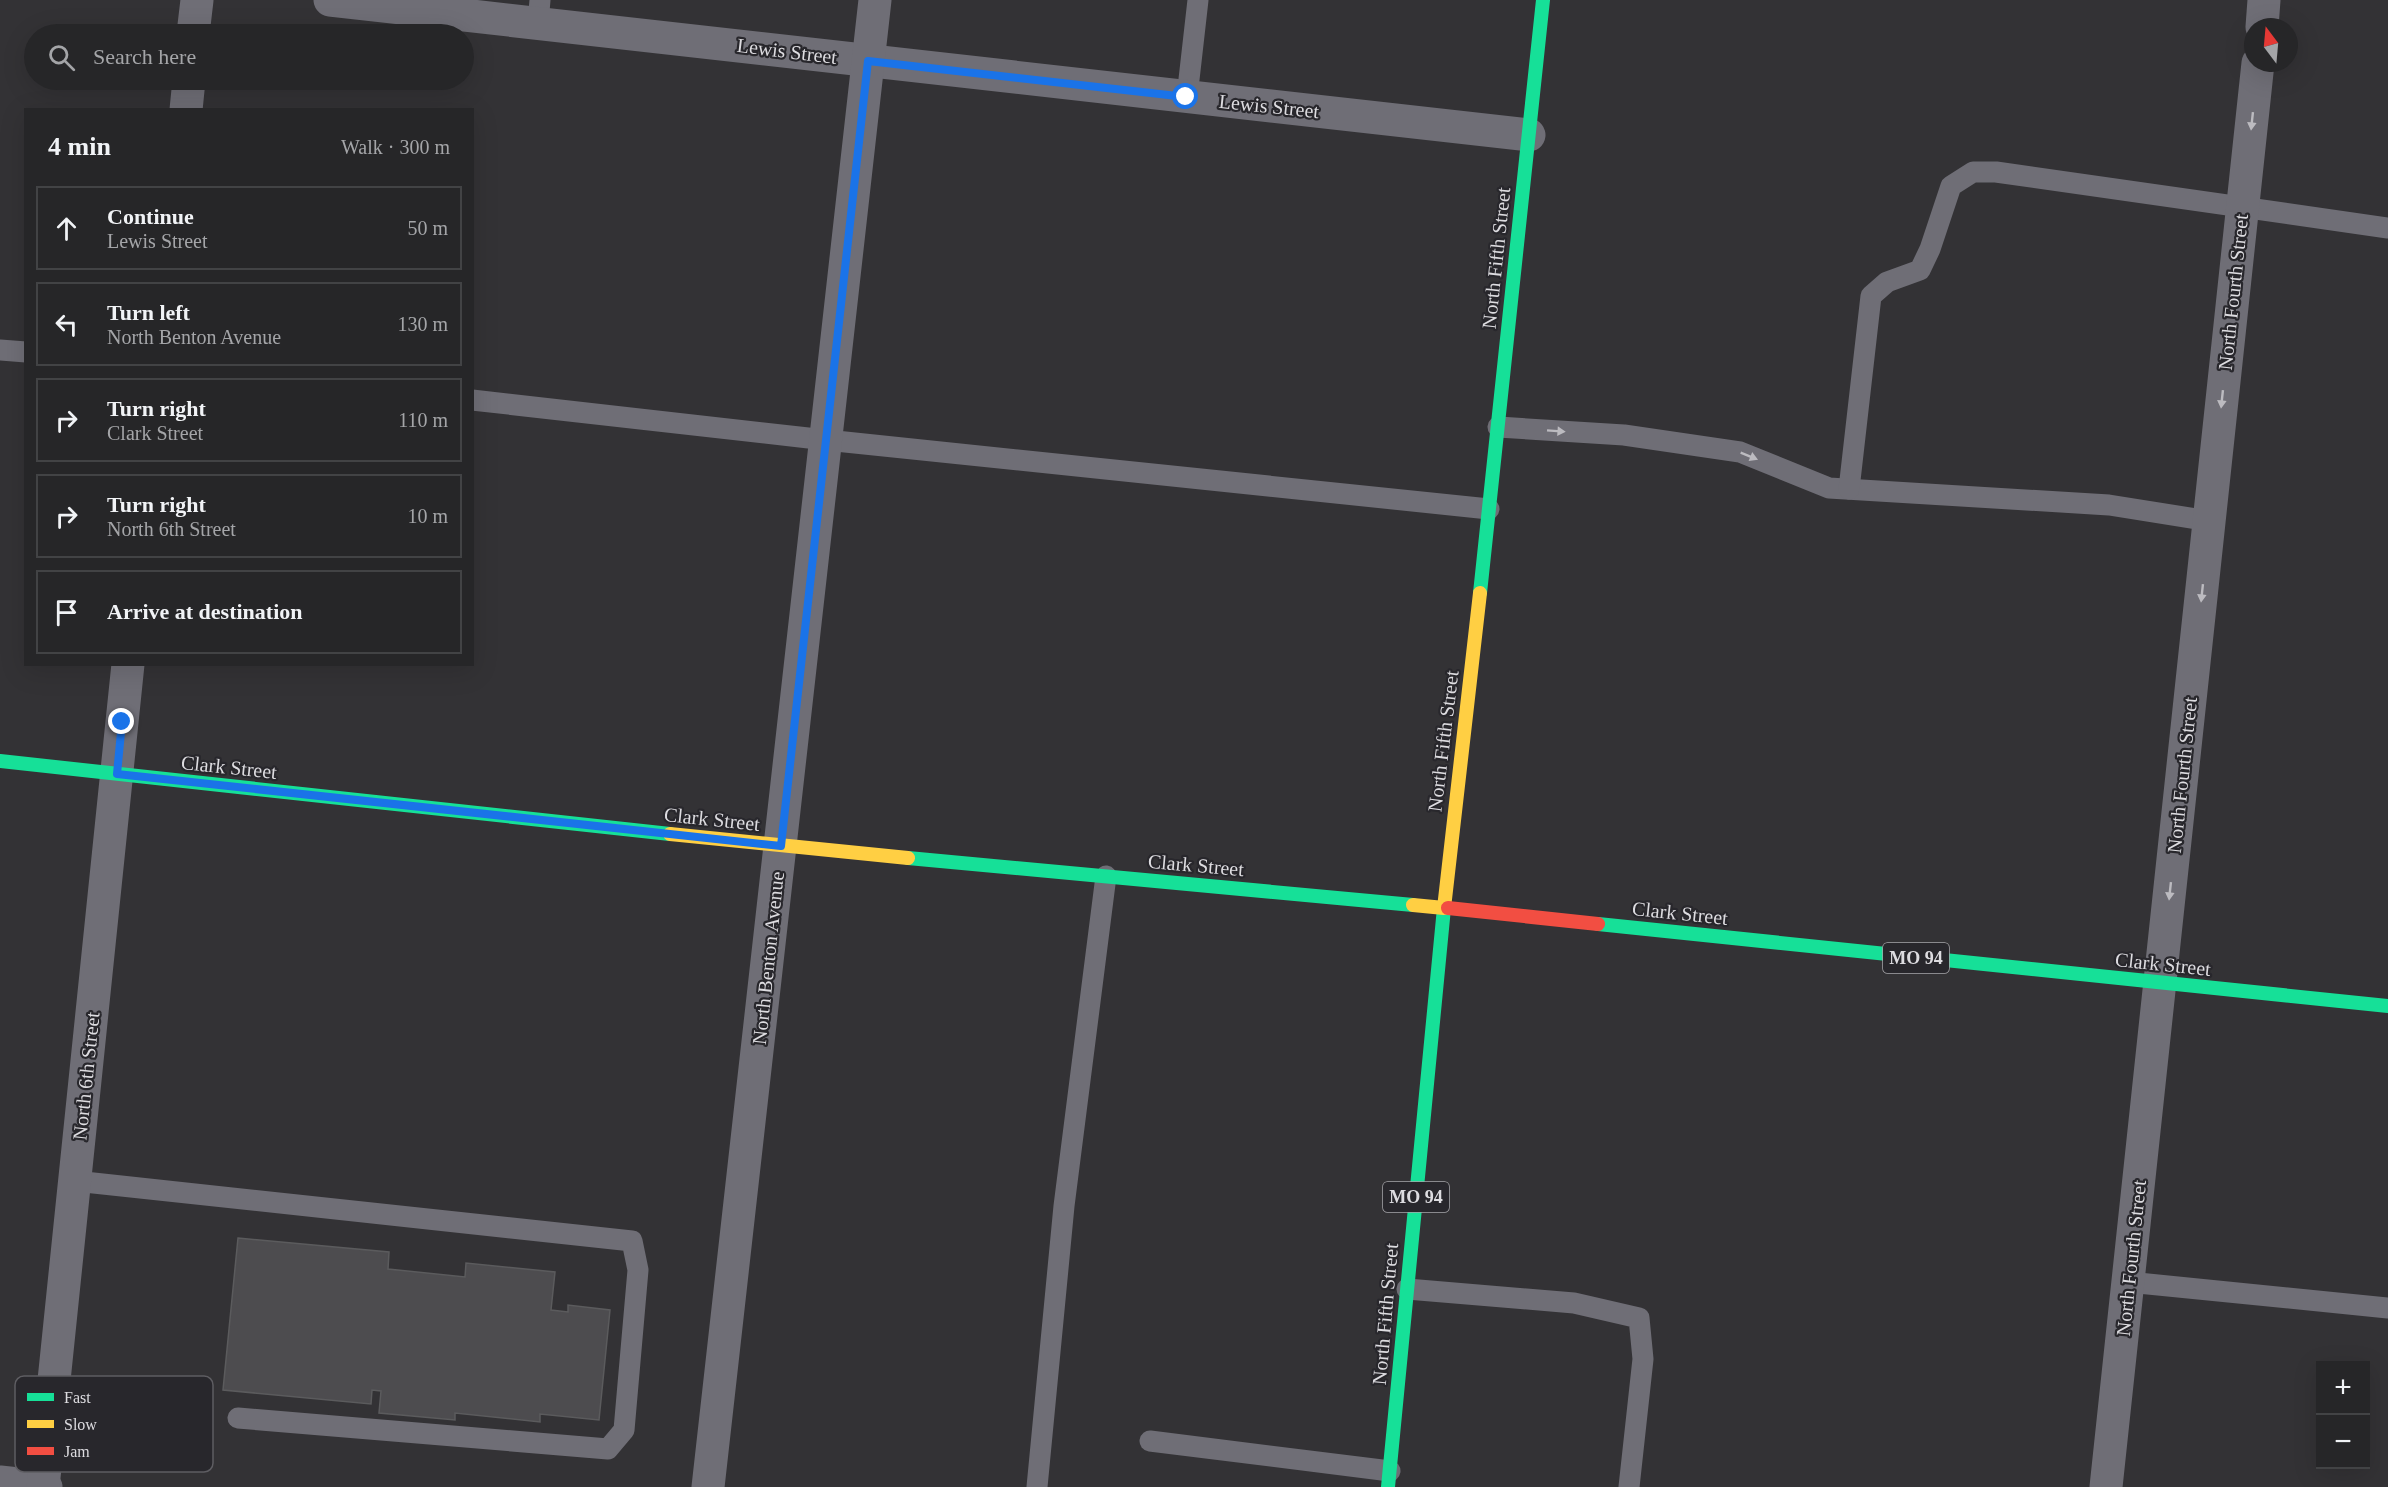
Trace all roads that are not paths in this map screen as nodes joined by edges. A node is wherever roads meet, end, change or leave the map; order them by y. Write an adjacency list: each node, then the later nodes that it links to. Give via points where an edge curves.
1 (197, 0): 9 (street)
2 (330, 0): 7 (street, Lewis Street)
3 (875, 0): 10 (street, North Benton Avenue)
4 (1198, 0): 13 (lane)
5 (1543, 0): 15 (main road, North Fifth Street)
6 (2264, 0): 8 (street)
7 (539, 12): 10 (street, Lewis Street)
8 (2263, 18)
9 (194, 24)
10 (868, 61): 13 (street, Lewis Street); 22 (street, North Benton Avenue)
11 (2257, 72): 16 (street, North Fourth Street, one-way to 16)
12 (188, 90): 14 (street)
13 (1186, 97): 15 (street, Lewis Street)
14 (186, 108)
15 (1529, 135): 21 (main road, North Fifth Street)
16 (2242, 206): 17 (lane); 23 (lane, via 1995,172 1973,172 1951,186 1920,270 1887,282 1871,296); 25 (street, North Fourth Street, one-way to 25)
17 (2388, 228)
18 (0, 350): 19 (lane)
19 (24, 352)
20 (474, 400): 22 (lane)
21 (1498, 427): 23 (lane, one-way to 23, via 1624,435 1740,452 1829,488); 24 (main road, North Fifth Street)
22 (826, 440): 24 (lane); 29 (street, North Benton Avenue)
23 (1849, 489): 25 (lane, via 2109,505)
24 (1490, 509): 31 (main road, North Fifth Street)
25 (2209, 521): 32 (street, North Fourth Street, one-way to 32)
26 (128, 666): 28 (street, North 6th Street)
27 (0, 761): 28 (main road, Clark Street)
28 (117, 774): 29 (main road, Clark Street); 34 (street, North 6th Street)
29 (781, 846): 30 (main road, Clark Street); 45 (street, North Benton Avenue)
30 (1106, 876): 31 (main road, Clark Street); 46 (lane, via 1064,1206)
31 (1444, 908): 32 (main road, Clark Street / MO 94); 36 (main road, North Fifth Street / MO 94)
32 (2160, 984): 33 (main road, Clark Street / MO 94); 35 (street, North Fourth Street)
33 (2388, 1006)
34 (75, 1181): 38 (street, North 6th Street); 39 (lane, via 632,1241 638,1270 624,1430 608,1449)
35 (2128, 1282): 37 (lane); 48 (street, North Fourth Street)
36 (1407, 1289): 42 (main road, North Fifth Street / MO 94); 47 (lane, via 1574,1303 1639,1318 1643,1359)
37 (2388, 1308)
38 (55, 1376)
39 (238, 1418)
40 (1150, 1441): 42 (lane)
41 (46, 1472): 44 (street, North 6th Street)
42 (1389, 1479)
43 (0, 1482): 44 (street)
44 (44, 1487)
45 (708, 1487)
46 (1037, 1487)
47 (1629, 1487)
48 (2106, 1487)

